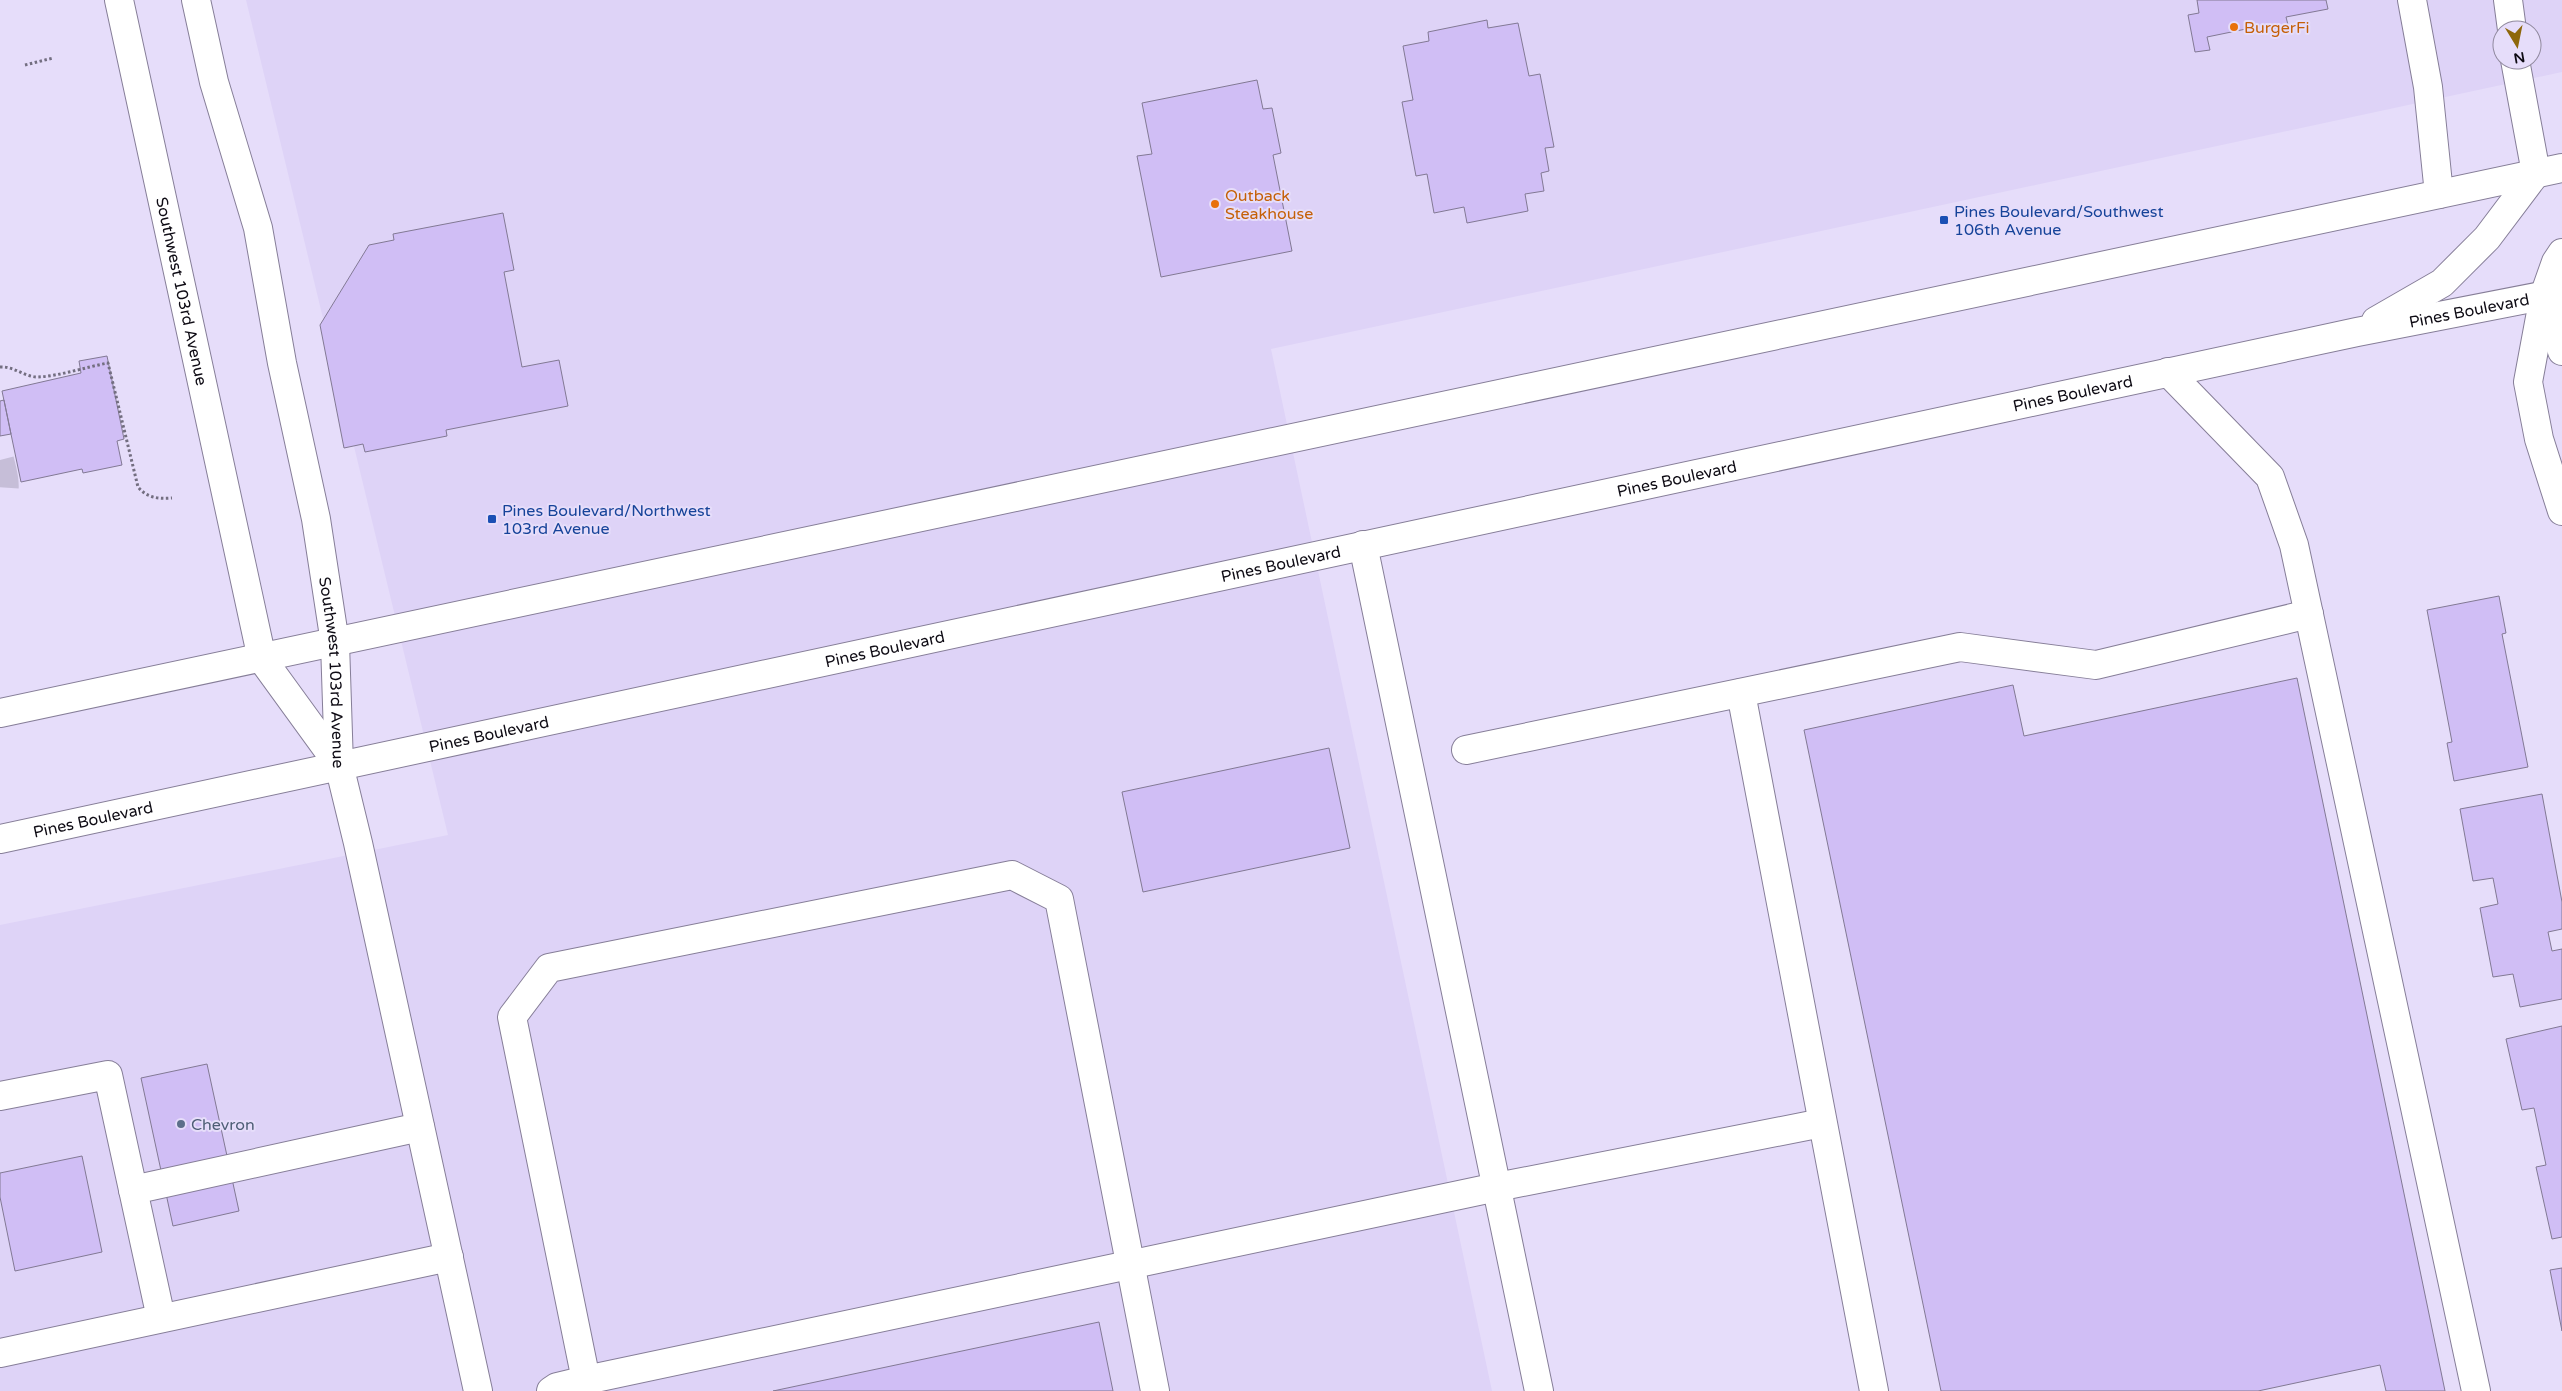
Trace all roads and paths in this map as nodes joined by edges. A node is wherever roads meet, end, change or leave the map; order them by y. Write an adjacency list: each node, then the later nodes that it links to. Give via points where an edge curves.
1 (120, 0): 22 (main road, Southwest 103rd Avenue)
2 (196, 0): 21 (main road, Southwest 103rd Avenue, via 214,82 258,228 282,363 316,519)
3 (2412, 0): 10 (main road, via 2428,87)
4 (2508, 0): 5 (main road)
5 (2511, 20)
6 (53, 58): 7 (path)
7 (25, 65)
8 (2518, 70): 9 (main road)
9 (2549, 171): 10 (main road); 13 (main road, via 2442,282)
10 (2439, 194): 21 (main road)
11 (2562, 253): 12 (main road, via 2556,262)
12 (2553, 294): 13 (main road, Pines Boulevard); 14 (main road); 18 (main road, via 2528,382 2539,439)
13 (2357, 332): 16 (main road, Pines Boulevard)
14 (2562, 352)
15 (0, 367): 17 (path, via 40,377 108,363 138,487 151,497)
16 (2168, 372): 19 (main road, Pines Boulevard); 20 (main road, via 2270,477 2294,545)
17 (172, 498)
18 (2562, 511)
19 (1363, 545): 26 (main road, Pines Boulevard); 31 (main road)
20 (2309, 614): 23 (main road, via 2096,665 1960,647); 43 (main road)
21 (335, 642): 22 (main road); 26 (main road, Southwest 103rd Avenue)
22 (262, 659): 24 (main road); 26 (main road, Southwest 103rd Avenue)
23 (1741, 692): 25 (main road); 29 (main road)
24 (0, 713)
25 (1466, 750)
26 (338, 765): 27 (main road, Pines Boulevard); 30 (main road)
27 (0, 839)
28 (0, 1096): 32 (main road, via 108,1075)
29 (1822, 1123): 31 (main road); 42 (main road)
30 (420, 1127): 32 (main road); 33 (main road)
31 (1497, 1187): 34 (main road); 41 (main road)
32 (133, 1190): 35 (main road)
33 (449, 1257): 35 (main road); 38 (main road)
34 (1130, 1265): 37 (main road); 37 (main road, via 1059,899 1020,879 1012,875 549,968 512,1017); 40 (main road)
35 (161, 1318): 36 (main road)
36 (0, 1353)
37 (586, 1380): 39 (main road, via 557,1386)
38 (478, 1391)
39 (551, 1391)
40 (1155, 1391)
41 (1539, 1391)
42 (1874, 1391)
43 (2476, 1391)

